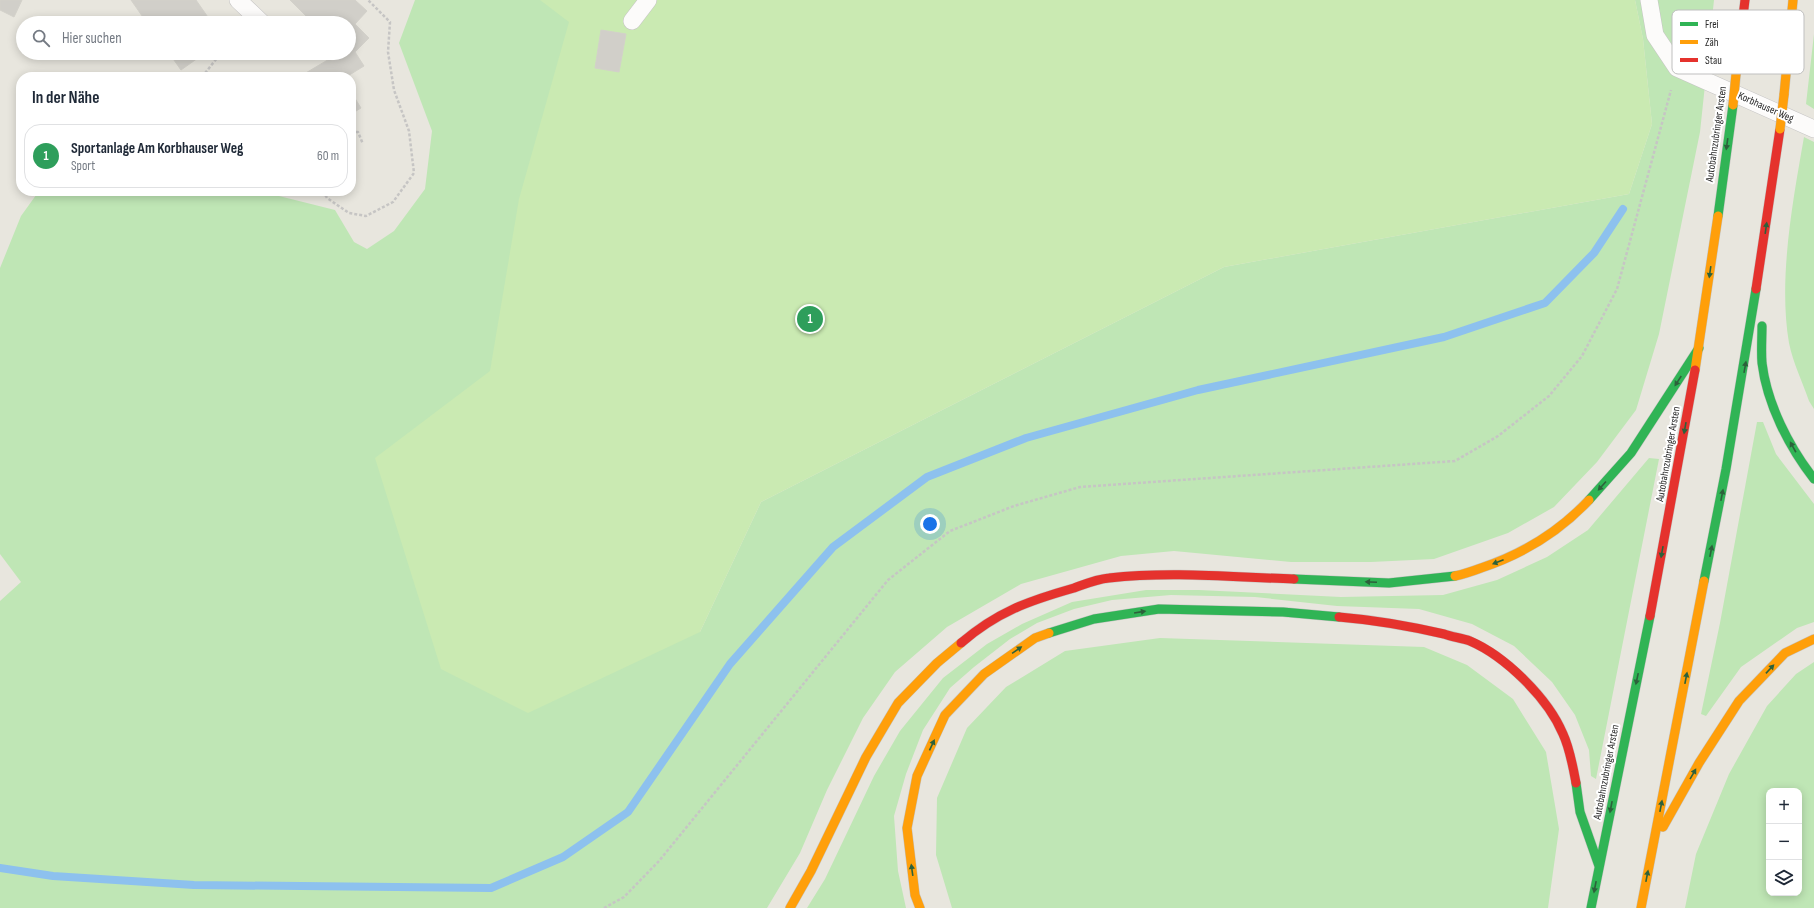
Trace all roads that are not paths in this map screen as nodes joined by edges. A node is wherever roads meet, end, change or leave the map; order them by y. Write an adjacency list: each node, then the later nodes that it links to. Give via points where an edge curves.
1 (238, 0): 8 (lane)
2 (648, 0): 9 (lane)
3 (1649, 0): 10 (lane, Korbhauser Weg, via 1655,35)
4 (1745, 0): 6 (highway, Autobahnzubringer Arsten, one-way to 6, bridge)
5 (1793, 0): 7 (highway, one-way to 5, bridge)
6 (1744, 10)
7 (1792, 10)
8 (255, 16)
9 (632, 21)
10 (1672, 60)
11 (1690, 74): 14 (lane, Korbhauser Weg)
12 (1736, 74): 16 (highway, Autobahnzubringer Arsten, one-way to 16, bridge)
13 (1786, 74): 15 (highway, one-way to 13, bridge)
14 (1814, 129)
15 (1760, 267): 17 (highway, one-way to 15, via 1787,437 1770,396 1762,364); 19 (highway, one-way to 15, via 1726,469)
16 (1699, 348): 20 (highway, Autobahnzubringer Arsten, one-way to 20, via 1650,615); 21 (highway, one-way to 21, via 1631,453 1575,515 1537,544 1499,562 1457,576 1389,583 1167,574 1107,578 1044,596 1006,611 937,663 898,703 866,757 811,871)
17 (1814, 479)
18 (1814, 639): 19 (highway, one-way to 18, via 1739,701 1785,652)
19 (1653, 844): 24 (highway, one-way to 19)
20 (1599, 866): 22 (highway, one-way to 20, via 906,828 917,776 945,715 984,674 1035,638 1094,619 1159,609 1283,612 1372,620 1470,641 1506,663 1542,697 1563,733 1573,765 1580,812); 23 (highway, Autobahnzubringer Arsten, one-way to 23)
21 (790, 908)
22 (920, 908)
23 (1591, 908)
24 (1641, 908)

